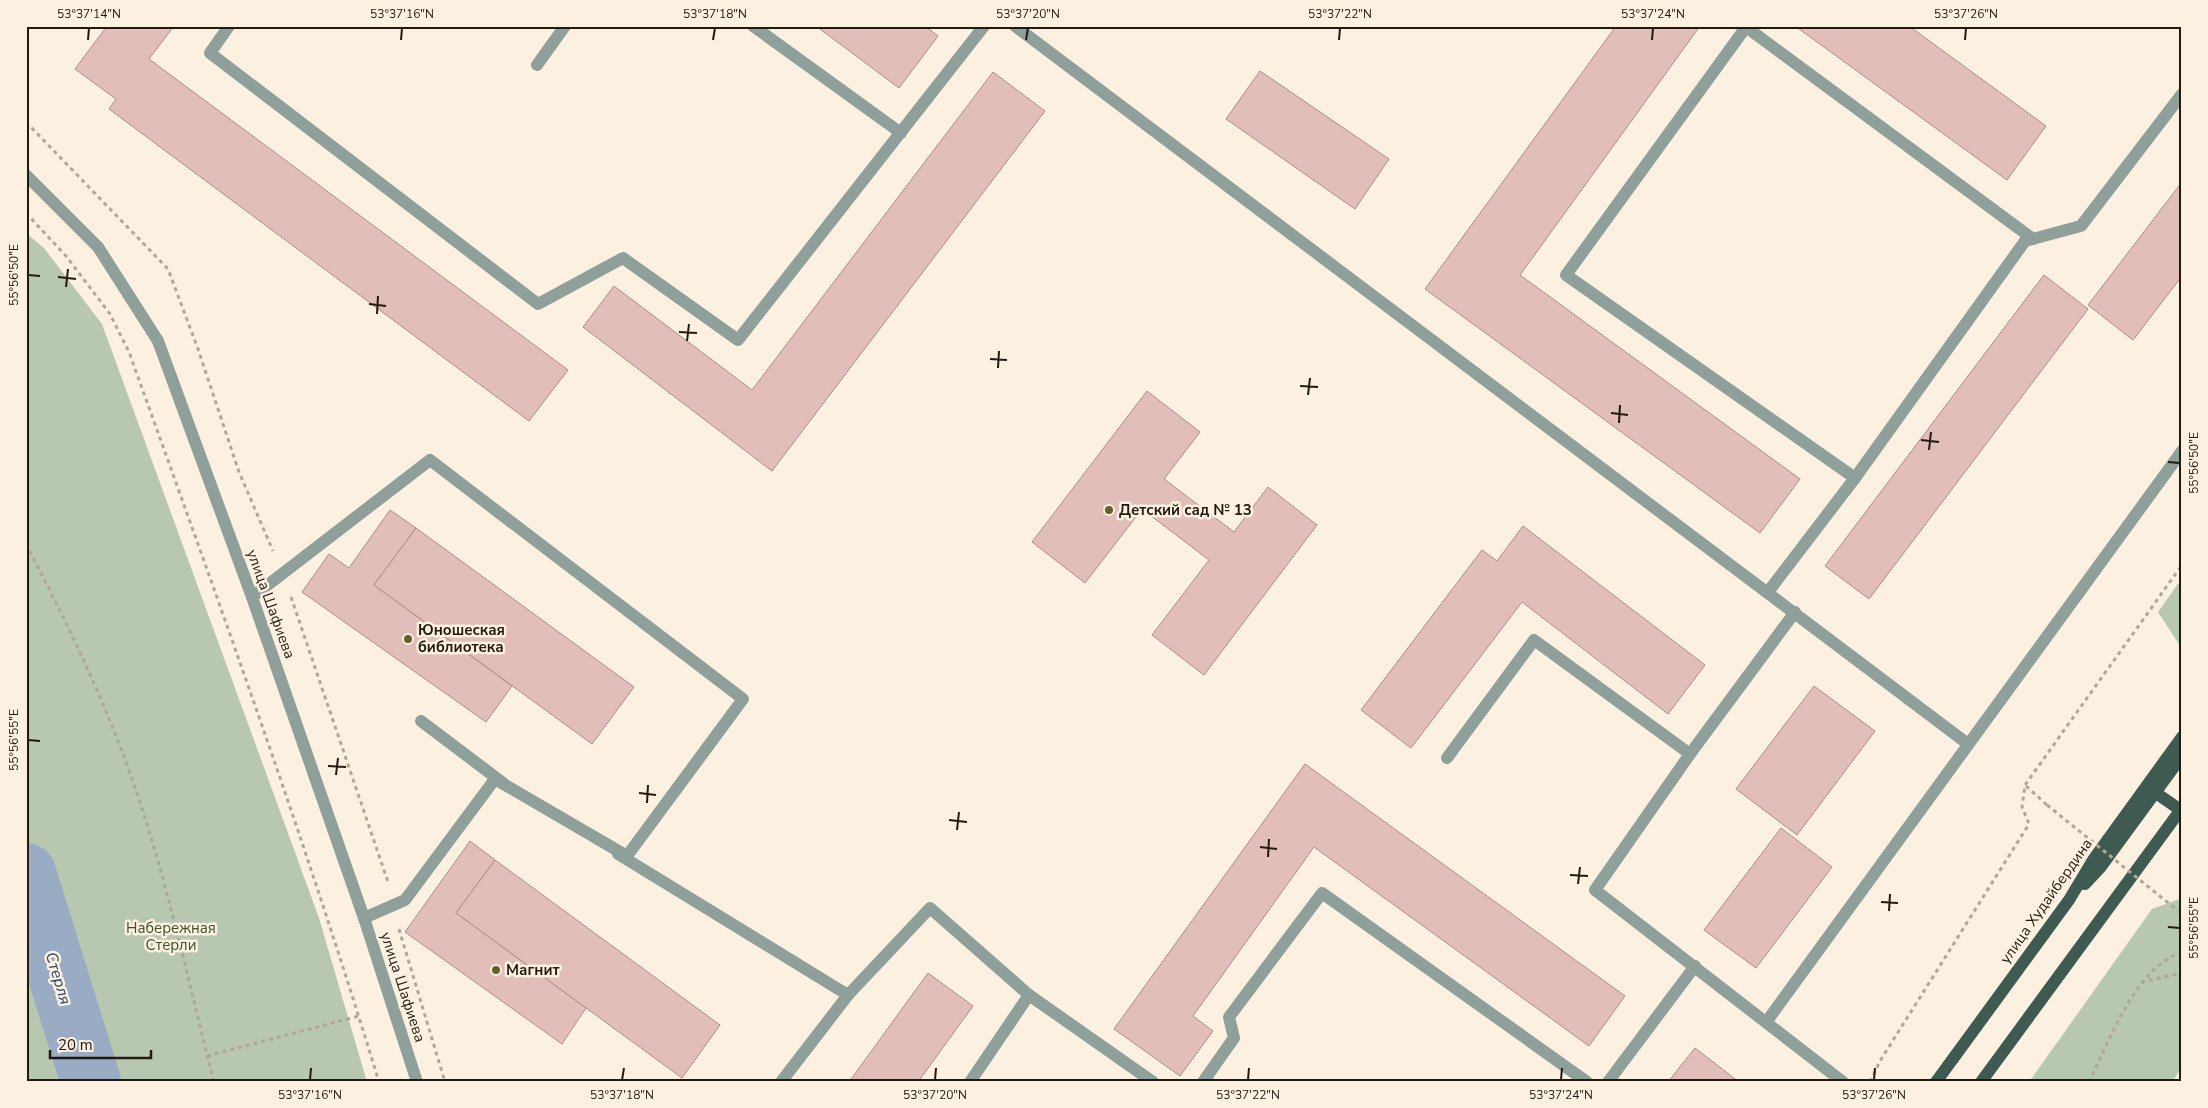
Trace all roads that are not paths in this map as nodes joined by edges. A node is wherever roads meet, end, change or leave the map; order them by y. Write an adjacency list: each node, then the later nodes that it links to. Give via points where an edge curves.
1 (229, 26): 8 (street, via 210,53 538,304 623,258 738,340)
2 (565, 26): 6 (street)
3 (753, 26): 8 (street)
4 (984, 26): 8 (street)
5 (1015, 26): 13 (street)
6 (538, 64)
7 (2182, 94): 10 (street, via 2081,226)
8 (901, 132)
9 (26, 174): 14 (street, улица Шафиева, via 98,247 158,341)
10 (2033, 239): 12 (street, via 2025,241); 12 (street, via 1746,27 1566,275)
11 (2182, 451): 18 (street)
12 (1855, 478): 13 (street)
13 (1768, 592): 15 (street)
14 (252, 597): 22 (street, via 430,460 743,699 626,856); 26 (street, улица Шафиева)
15 (1795, 612): 18 (street); 19 (street)
16 (421, 721): 22 (street)
17 (2182, 737): 25 (main road, улица Худайбердина)
18 (1968, 744): 30 (street)
19 (1690, 754): 21 (street, via 1534,640); 27 (street, via 1595,890)
20 (2182, 756): 23 (main road)
21 (1447, 758)
22 (495, 779): 26 (street, via 405,900); 28 (street)
23 (2156, 793): 24 (main road); 25 (main road, via 2100,868)
24 (2181, 810): 40 (main road)
25 (2068, 900): 39 (main road, улица Худайбердина)
26 (364, 918): 31 (street, улица Шафиева)
27 (1695, 966): 30 (street); 37 (street)
28 (848, 994): 29 (street, via 930,908); 32 (street)
29 (1030, 995): 33 (street); 34 (street)
30 (1767, 1021): 38 (street)
31 (416, 1082)
32 (781, 1082)
33 (970, 1082)
34 (1153, 1082)
35 (1203, 1082): 36 (street, via 1234,1038 1229,1017 1322,893)
36 (1587, 1082)
37 (1608, 1082)
38 (1843, 1082)
39 (1936, 1082)
40 (1981, 1082)

